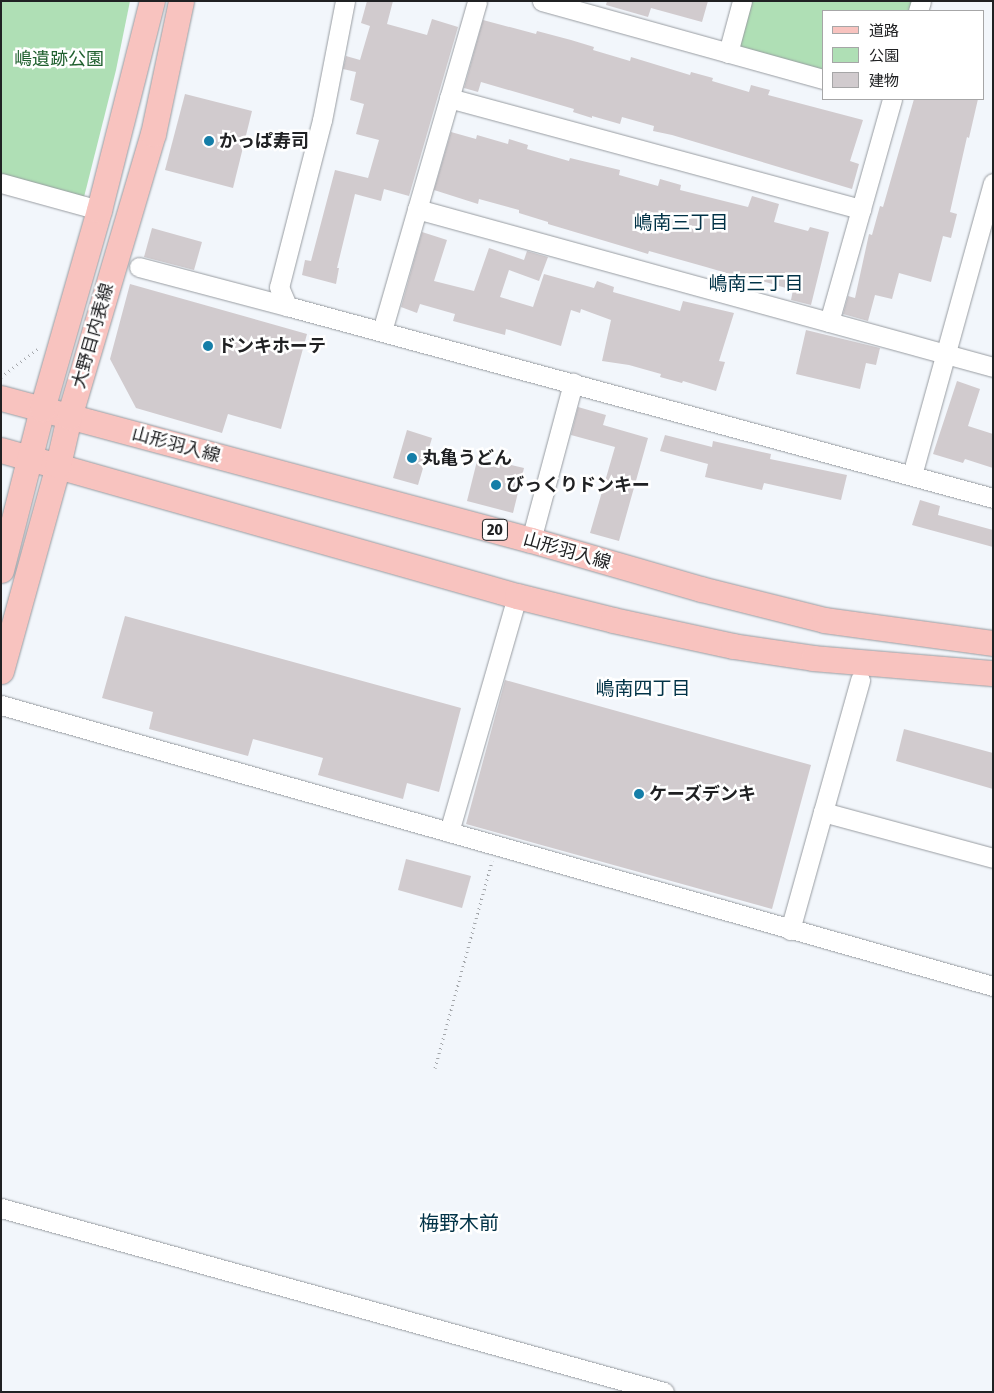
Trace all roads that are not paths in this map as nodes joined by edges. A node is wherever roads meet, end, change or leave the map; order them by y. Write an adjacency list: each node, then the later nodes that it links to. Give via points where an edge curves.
1 (152, 1): 15 (main road, 大野目内表線)
2 (181, 1): 25 (main road, 大野目内表線, via 153,134)
3 (345, 1): 17 (street, via 322,120 279,287)
4 (477, 1): 9 (street)
5 (542, 1): 7 (street)
6 (742, 1): 7 (street)
7 (728, 53): 8 (street)
8 (822, 79)
9 (449, 98): 13 (street); 14 (street)
10 (892, 100): 14 (street)
11 (1, 183): 15 (street)
12 (993, 183): 20 (street)
13 (417, 209): 18 (street); 19 (street)
14 (861, 209): 18 (street)
15 (99, 210): 24 (main road, 大野目内表線)
16 (139, 267): 17 (street)
17 (287, 306): 19 (street)
18 (829, 322): 20 (street)
19 (382, 331): 22 (street)
20 (946, 353): 21 (street); 29 (street)
21 (993, 367)
22 (573, 383): 29 (street); 31 (street)
23 (1, 398): 24 (main road, 山形羽入線 / 20)
24 (42, 409): 25 (main road, 山形羽入線 / 20); 27 (main road, 大野目内表線)
25 (69, 417): 28 (main road, 大野目内表線); 31 (main road, 山形羽入線 / 20)
26 (1, 450): 27 (main road)
27 (30, 457): 28 (main road); 32 (main road, 大野目内表線)
28 (58, 465): 33 (main road); 35 (main road, 大野目内表線)
29 (912, 475): 30 (street)
30 (993, 498)
31 (531, 540): 34 (main road, 山形羽入線 / 20, via 701,590 824,620)
32 (1, 570)
33 (518, 596): 36 (main road, via 733,646 814,658); 40 (street)
34 (993, 643)
35 (1, 671)
36 (993, 673)
37 (860, 680): 39 (street)
38 (1, 705): 40 (street)
39 (823, 812): 41 (street); 42 (street)
40 (449, 832): 42 (street)
41 (993, 858)
42 (790, 930): 43 (street)
43 (993, 986)
44 (1, 1208): 45 (street)
45 (664, 1392)

